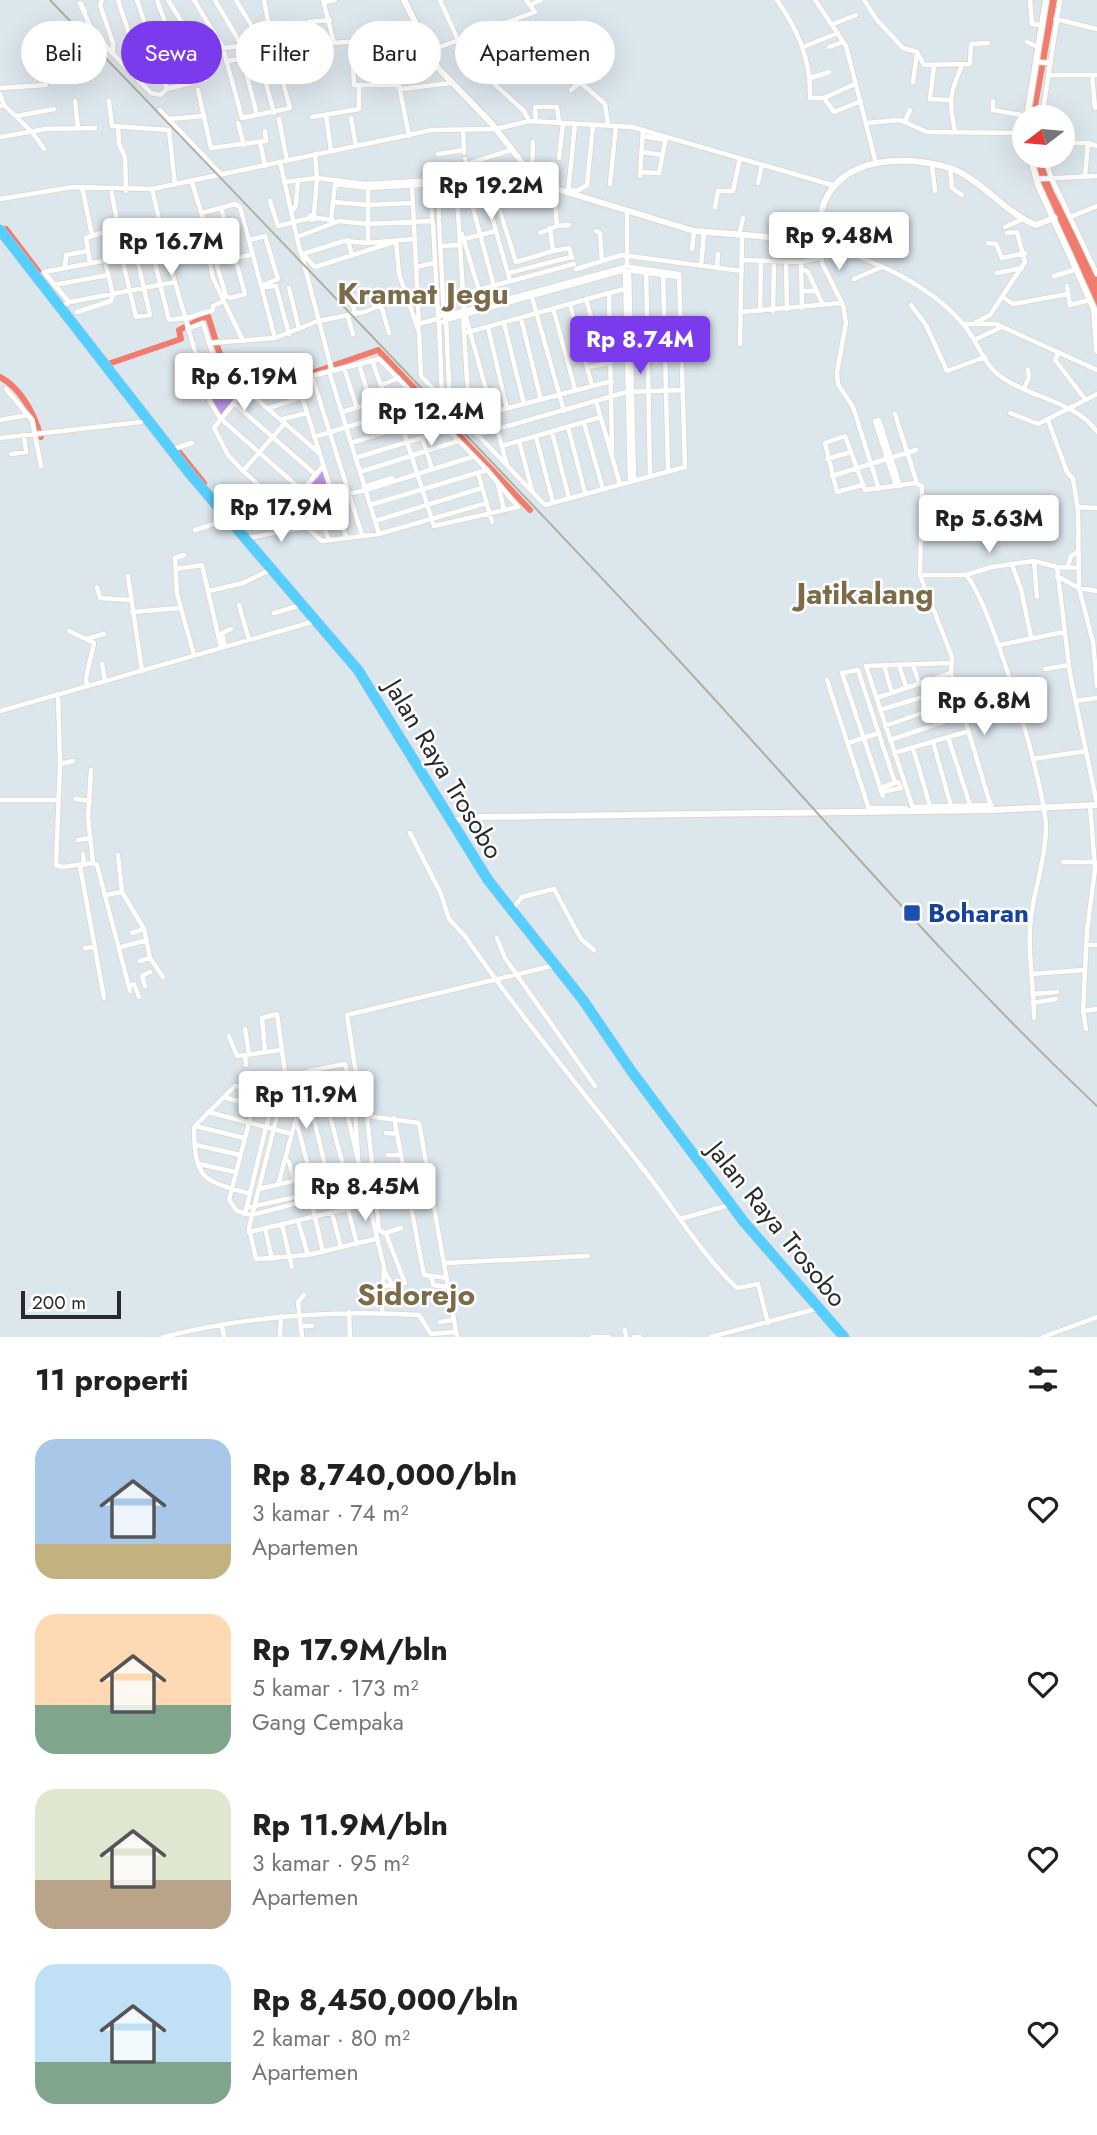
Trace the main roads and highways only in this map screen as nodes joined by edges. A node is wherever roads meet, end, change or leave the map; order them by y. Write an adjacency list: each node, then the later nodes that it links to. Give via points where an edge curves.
1 (404, 0): 5 (main road, via 428,53 532,173 554,189 704,233 820,241 819,211 832,185 876,161 950,168 1023,219 1036,225)
2 (1046, 0): 3 (main road)
3 (1029, 105)
4 (1033, 168): 5 (main road)
5 (1054, 218): 7 (main road, via 1091,299)
6 (1, 233): 8 (highway, Jalan Raya Trosobo, via 64,305); 8 (highway, Jalan Raya Trosobo, via 141,422)
7 (1097, 351)
8 (171, 449): 9 (highway, Jalan Raya Trosobo); 9 (highway, Jalan Raya Trosobo)
9 (230, 520): 10 (highway, Jalan Raya Trosobo); 10 (highway, Jalan Raya Trosobo)
10 (268, 571): 12 (highway, Jalan Raya Trosobo, via 372,697); 12 (highway, Jalan Raya Trosobo, via 358,670)
11 (1095, 805): 12 (main road)
12 (453, 820): 13 (highway, Jalan Raya Trosobo); 13 (highway, Jalan Raya Trosobo, via 484,881)
13 (555, 967): 14 (highway, Jalan Raya Trosobo, via 719,1190); 14 (highway, Jalan Raya Trosobo, via 726,1206)
14 (815, 1309): 15 (highway, Jalan Raya Trosobo); 16 (highway, Jalan Raya Trosobo)
15 (839, 1337)
16 (844, 1337)

